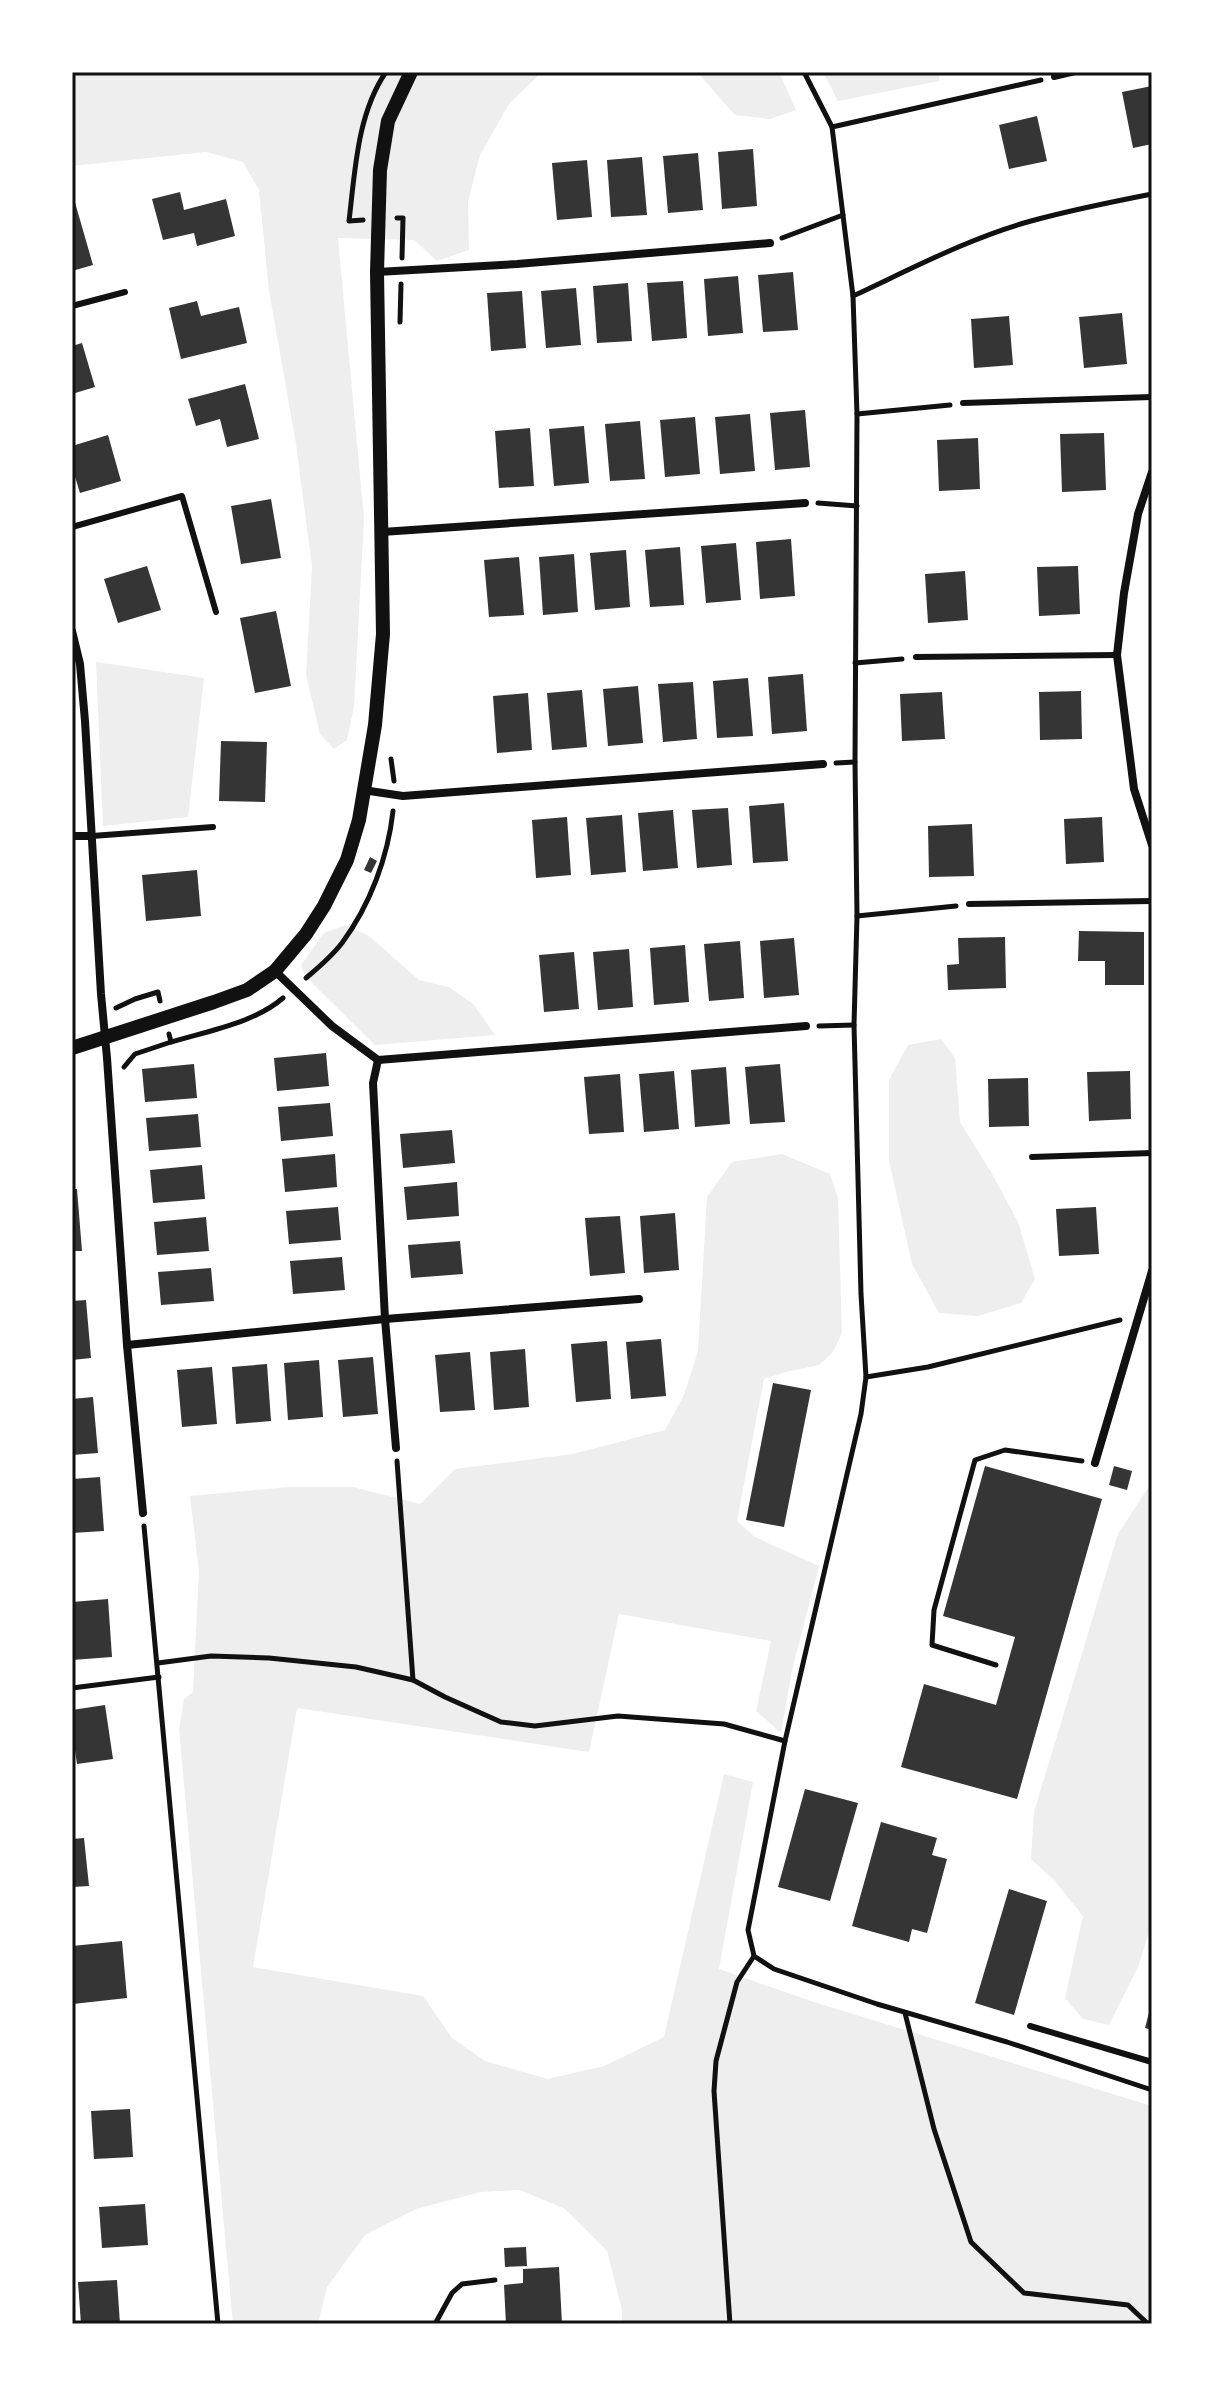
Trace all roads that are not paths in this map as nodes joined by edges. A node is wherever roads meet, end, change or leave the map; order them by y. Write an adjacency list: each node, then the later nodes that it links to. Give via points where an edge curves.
1 (411, 72): 5 (street, via 388,121 380,170)
2 (1075, 72): 3 (lane)
3 (1054, 77)
4 (770, 243): 5 (street)
5 (377, 272): 13 (street)
6 (125, 292): 7 (lane)
7 (72, 306)
8 (1152, 397): 9 (lane)
9 (963, 403)
10 (1152, 472): 16 (street, via 1138,514)
11 (805, 503): 13 (street)
12 (72, 527): 14 (lane, via 182,496)
13 (382, 532): 19 (street, via 383,634)
14 (216, 612)
15 (72, 631): 22 (street, via 80,664)
16 (1117, 655): 17 (lane); 23 (street, via 1134,789)
17 (916, 657)
18 (823, 764): 19 (street, via 543,787 395,794)
19 (363, 790): 26 (street, via 347,860 306,934)
20 (213, 827): 22 (lane)
21 (72, 836): 22 (street)
22 (92, 836): 28 (street)
23 (1152, 845)
24 (1152, 901): 25 (lane)
25 (969, 904)
26 (275, 971): 28 (street, via 247,990); 30 (street, via 332,1026)
27 (806, 1026): 30 (street)
28 (106, 1038): 29 (street); 36 (street)
29 (72, 1048)
30 (378, 1060): 35 (street, via 373,1083)
31 (1152, 1153): 32 (lane)
32 (1032, 1157)
33 (1152, 1271): 38 (street)
34 (639, 1299): 35 (street)
35 (385, 1319): 36 (street); 37 (street)
36 (127, 1345): 39 (street)
37 (396, 1448)
38 (1095, 1463)
39 (143, 1513)
40 (1030, 2026): 41 (lane)
41 (1152, 2062)

